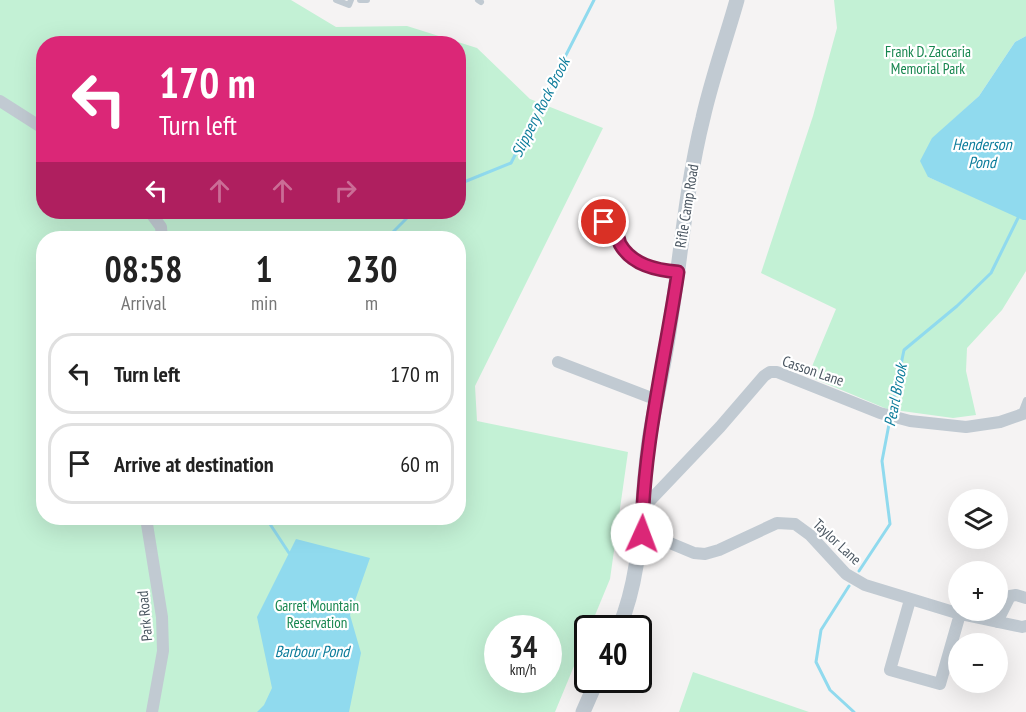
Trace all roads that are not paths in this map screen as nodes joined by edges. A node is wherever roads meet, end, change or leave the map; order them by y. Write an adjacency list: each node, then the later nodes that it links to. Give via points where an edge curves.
1 (336, 0): 2 (lane, via 349,4)
2 (351, 0)
3 (360, 0): 4 (lane)
4 (368, 0)
5 (722, 0): 6 (street)
6 (736, 5): 10 (street, Rifle Camp Road, via 703,116)
7 (0, 101): 8 (street)
8 (36, 124)
9 (604, 222): 10 (lane, via 641,264)
10 (678, 272): 12 (street, Rifle Camp Road)
11 (558, 362): 12 (street)
12 (657, 400): 15 (street, Rifle Camp Road)
13 (1026, 400): 14 (lane)
14 (1023, 413): 15 (street, Casson Lane, via 1000,422 966,427 910,421 770,372)
15 (643, 508): 17 (street, Rifle Camp Road)
16 (147, 525): 27 (street, Park Road, via 162,617 163,651)
17 (642, 534): 19 (street, Taylor Lane, via 705,554 777,523 795,524 846,574 865,585); 21 (street, Rifle Camp Road)
18 (1026, 598): 24 (street, via 1010,596)
19 (910, 600): 20 (street, Taylor Lane); 22 (street, via 890,670 940,684)
20 (948, 611)
21 (625, 615)
22 (958, 621)
23 (993, 621): 24 (street, Taylor Lane)
24 (998, 622): 25 (street, Taylor Lane)
25 (1026, 626)
26 (591, 693): 28 (street)
27 (152, 712)
28 (583, 712)

